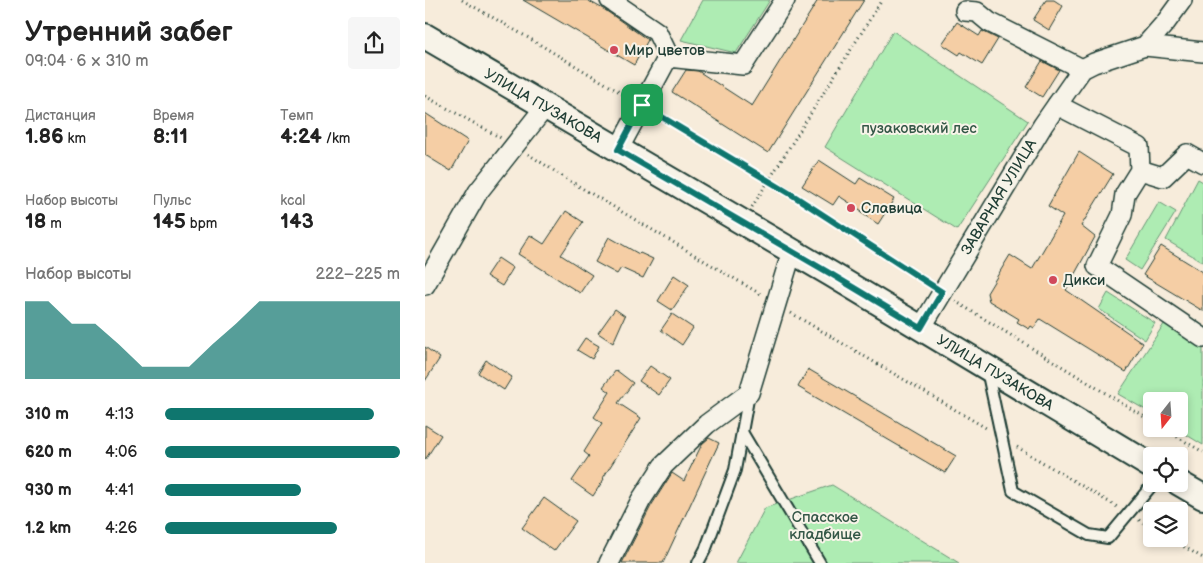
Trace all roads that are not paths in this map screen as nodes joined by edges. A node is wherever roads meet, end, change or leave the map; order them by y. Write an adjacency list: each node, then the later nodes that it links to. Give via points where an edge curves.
1 (610, 0): 10 (street, via 657,32)
2 (785, 0): 10 (street, via 743,65)
3 (1167, 0): 6 (street)
4 (1182, 0): 6 (street)
5 (965, 11): 11 (street, via 977,12 989,22)
6 (1166, 22): 8 (street)
7 (425, 36): 13 (street, УЛИЦА ПУЗАКОВА)
8 (1145, 46): 9 (street); 11 (street)
9 (1203, 52)
10 (669, 57): 14 (street)
11 (1082, 69): 12 (street, ЗАВАРНАЯ УЛИЦА)
12 (1057, 105): 16 (street, via 1139,146); 19 (street, ЗАВАРНАЯ УЛИЦА)
13 (545, 106): 14 (street, УЛИЦА ПУЗАКОВА); 18 (street, via 478,192)
14 (618, 150): 17 (street, УЛИЦА ПУЗАКОВА)
15 (1203, 163): 16 (street, via 1187,154 1163,177)
16 (1140, 170): 20 (street, via 1125,194 1122,215 1097,266)
17 (791, 251): 19 (street, УЛИЦА ПУЗАКОВА); 22 (street)
18 (425, 285)
19 (921, 328): 21 (street, УЛИЦА ПУЗАКОВА)
20 (1203, 338)
21 (986, 367): 24 (street, УЛИЦА ПУЗАКОВА); 26 (lane, via 1013,491 1089,535 1108,538)
22 (749, 393): 23 (lane); 28 (street, via 707,424 663,466 641,500)
23 (743, 432): 29 (lane, via 735,470); 30 (lane)
24 (1143, 461)
25 (1188, 488): 27 (street)
26 (1146, 492)
27 (1203, 497)
28 (609, 563)
29 (698, 563)
30 (820, 563)

